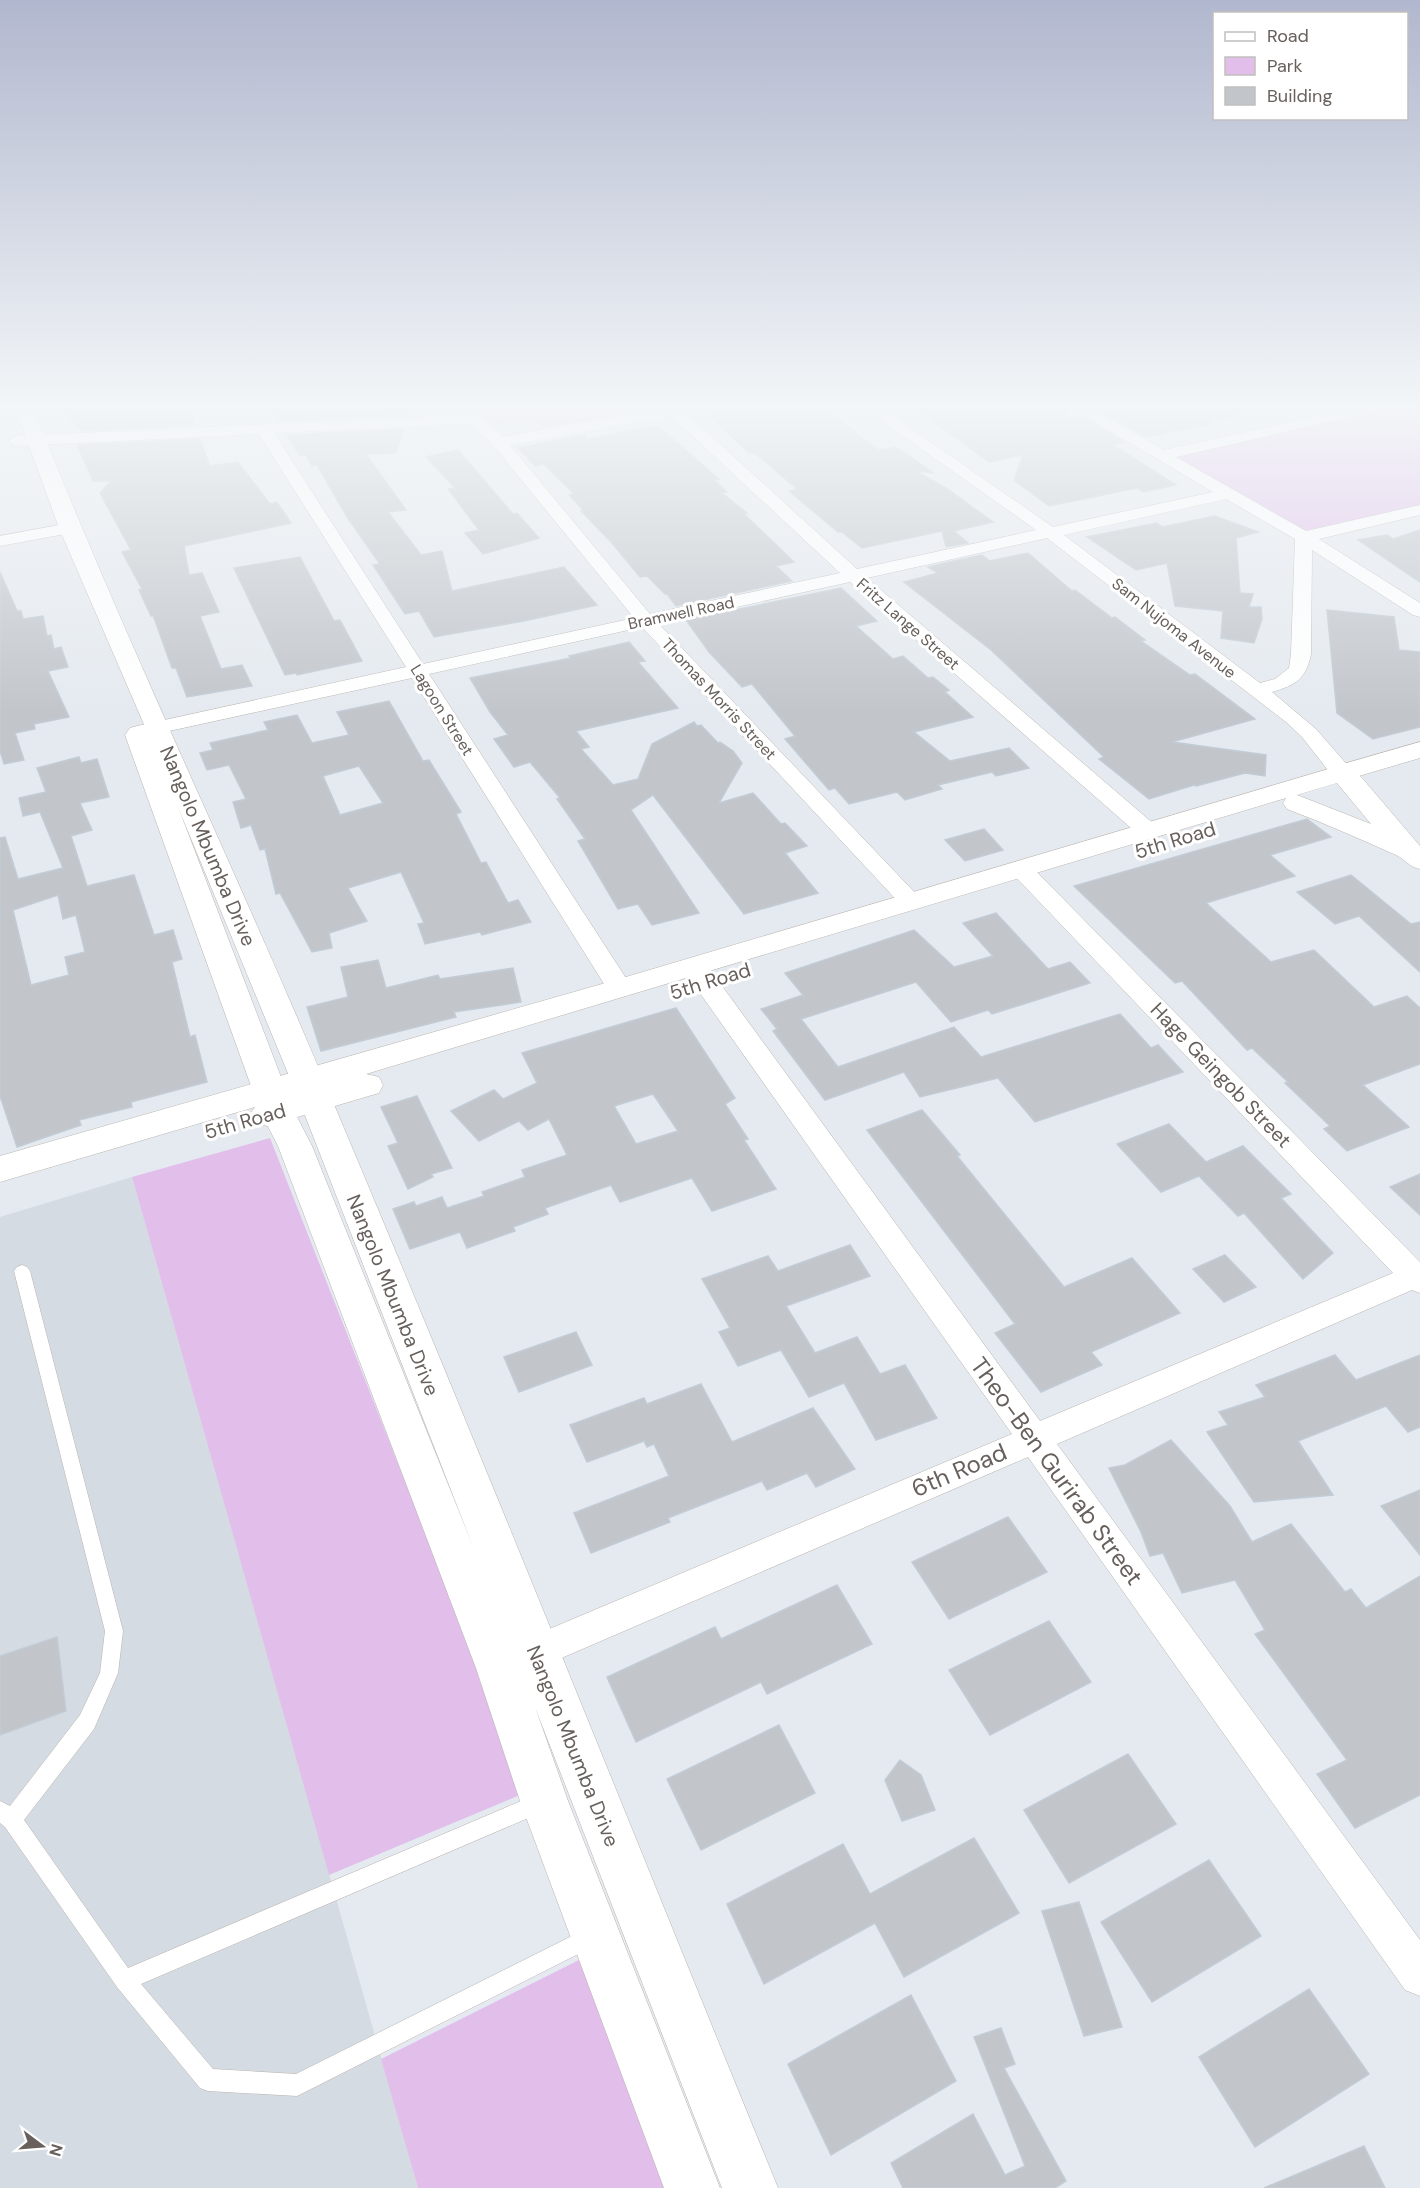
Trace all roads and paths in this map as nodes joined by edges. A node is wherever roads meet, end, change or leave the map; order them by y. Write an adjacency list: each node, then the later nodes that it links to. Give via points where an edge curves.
1 (53, 509): 9 (street, Nangolo Mbumba Drive)
2 (314, 509): 16 (street, Lagoon Street)
3 (554, 509): 15 (street, Thomas Morris Street)
4 (781, 509): 13 (street, Fritz Lange Street)
5 (1017, 509): 10 (street, Sam Nujoma Avenue)
6 (1156, 509): 10 (street, Bramwell Road)
7 (1253, 509): 11 (street)
8 (1420, 510): 11 (street)
9 (61, 529): 12 (street); 18 (street, Nangolo Mbumba Drive)
10 (1050, 532): 13 (street, Bramwell Road); 17 (street, Sam Nujoma Avenue)
11 (1304, 537): 14 (street); 17 (street, via 1298,670 1282,683)
12 (0, 541)
13 (853, 576): 15 (street, Bramwell Road); 23 (street, Fritz Lange Street)
14 (1420, 611)
15 (646, 621): 16 (street, Bramwell Road); 26 (street, Thomas Morris Street)
16 (417, 671): 18 (street, Bramwell Road); 28 (street, Lagoon Street)
17 (1256, 691): 21 (street, Sam Nujoma Avenue, via 1309,733)
18 (148, 730): 29 (street, Nangolo Mbumba Drive); 29 (street, Nangolo Mbumba Drive)
19 (1420, 750): 21 (street, 5th Road)
20 (1420, 768): 21 (street, 5th Road)
21 (1350, 780): 22 (street, 5th Road); 23 (street, 5th Road); 24 (street, Sam Nujoma Avenue)
22 (1296, 803): 24 (street); 25 (street, 5th Road)
23 (1147, 831): 25 (street, 5th Road)
24 (1414, 856)
25 (1028, 876): 26 (street, 5th Road); 27 (street, 5th Road); 33 (street, Hage Geingob Street)
26 (911, 902): 27 (street, 5th Road)
27 (700, 974): 28 (street, 5th Road); 29 (street, 5th Road); 34 (street, Theo-Ben Gurirab Street)
28 (620, 989): 29 (street, 5th Road)
29 (292, 1095): 30 (street, 5th Road, via 195,1114); 31 (street, 5th Road); 35 (street, Nangolo Mbumba Drive, via 295,1146)
30 (0, 1169)
31 (0, 1192)
32 (22, 1270): 37 (lane, via 114,1631 109,1673 87,1722)
33 (1419, 1277): 34 (street, 6th Road)
34 (1034, 1438): 35 (street, 6th Road); 39 (street, Theo-Ben Gurirab Street)
35 (517, 1660): 36 (street, Nangolo Mbumba Drive); 42 (street, Nangolo Mbumba Drive)
36 (544, 1801): 38 (street, Nangolo Mbumba Drive); 40 (lane)
37 (6, 1816): 40 (lane)
38 (595, 1935): 40 (lane, via 297,2085 208,2080); 41 (street, Nangolo Mbumba Drive)
39 (1420, 1975)
40 (124, 1980)
41 (692, 2188)
42 (750, 2188)

